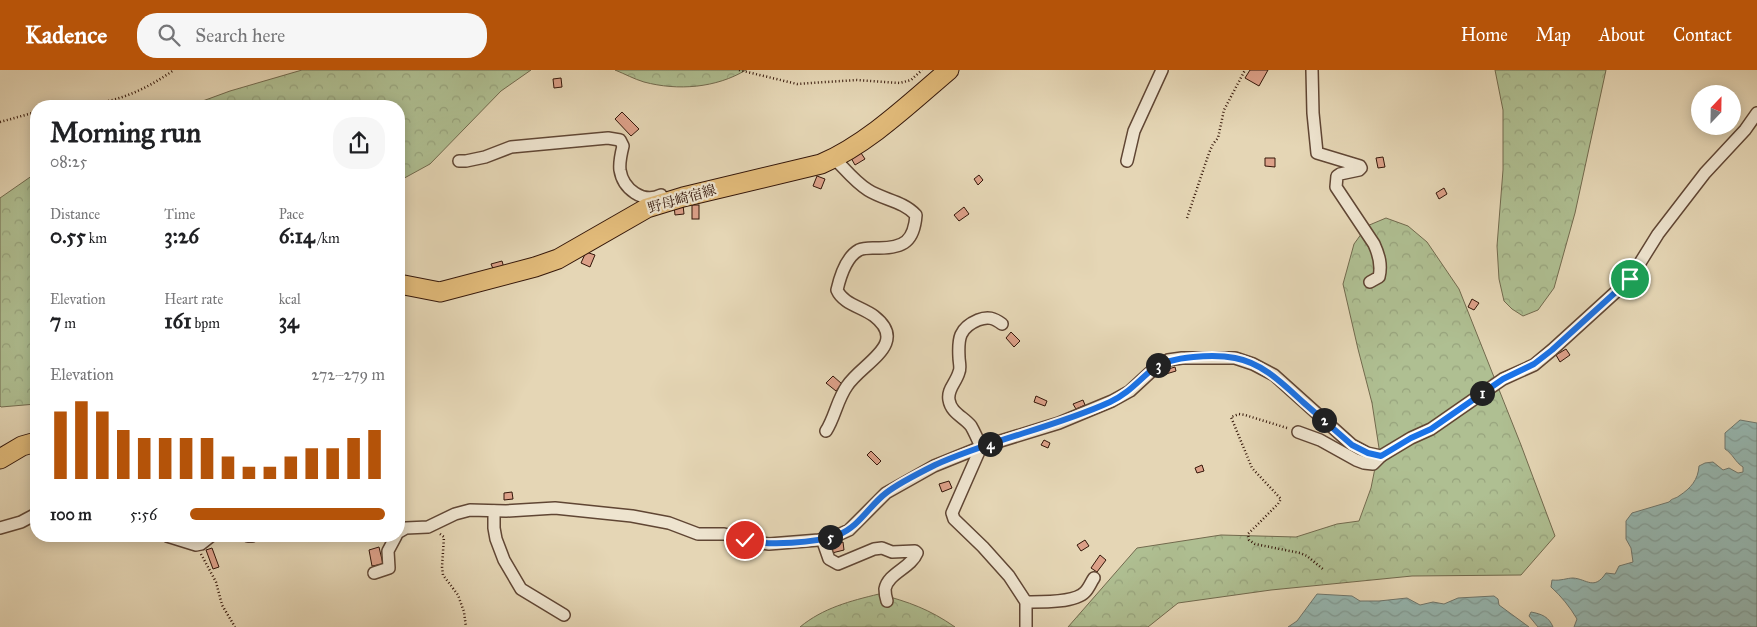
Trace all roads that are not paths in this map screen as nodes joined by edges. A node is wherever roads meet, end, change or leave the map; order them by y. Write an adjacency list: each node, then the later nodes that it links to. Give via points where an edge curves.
1 (949, 70): 5 (main road, 野母崎宿線, via 856,145)
2 (1162, 70): 7 (street, via 1134,131)
3 (1312, 70): 9 (street, via 1317,152 1361,168 1337,176 1336,187 1378,253 1381,270 1379,277)
4 (1757, 113): 16 (street, via 1658,234 1630,279 1534,364 1503,379 1431,429)
5 (834, 158): 8 (main road, 野母崎宿線, via 821,164); 12 (street, via 868,190 916,215 906,243 894,248 860,250 845,267 837,290 839,295 875,317 886,327 888,336 880,354 846,387)
6 (459, 161): 8 (street, via 485,157 511,147 608,138 620,140 623,146 620,172 630,190 646,198 673,193)
7 (1127, 161)
8 (677, 199): 10 (main road, 野母崎宿線, via 647,208 558,259 535,267 440,292)
9 (1370, 282)
10 (405, 285)
11 (1002, 324): 15 (street, via 988,317 970,324 958,339 960,370 949,392 951,406 970,426)
12 (826, 431)
13 (1298, 432): 16 (street, via 1364,464 1373,464)
14 (30, 444): 17 (main road)
15 (981, 447): 16 (street, via 1059,423 1112,402 1168,360 1216,357 1235,358 1274,375 1352,445); 22 (street, via 934,466 886,493 849,530); 29 (street, via 952,513 954,519 1009,576)
16 (1381, 456)
17 (0, 459)
18 (494, 511): 21 (street, via 470,510 428,527); 22 (street, via 555,508 632,516 669,523 698,534 724,534 769,544); 30 (street, via 496,539 521,589)
19 (30, 517): 20 (street)
20 (0, 528)
21 (405, 528)
22 (822, 539): 28 (street, via 830,559 838,564 874,549 915,551 913,560 888,582 885,590)
23 (184, 542): 24 (street, via 196,546)
24 (204, 542)
25 (393, 542): 26 (street, via 388,551 388,568)
26 (374, 573)
27 (1094, 578): 29 (street, via 1080,596)
28 (887, 602)
29 (1026, 602): 31 (street)
30 (564, 615)
31 (1026, 627)

